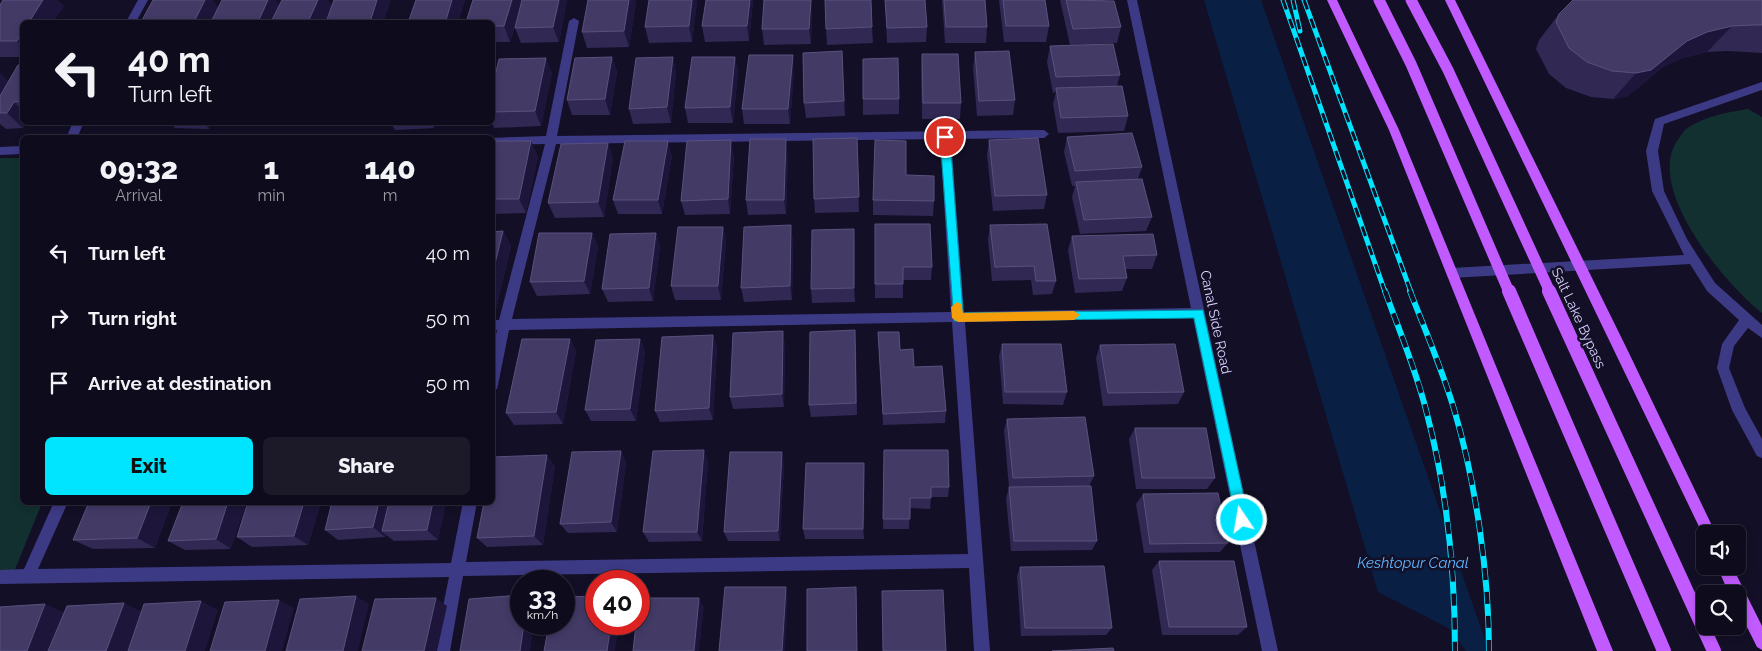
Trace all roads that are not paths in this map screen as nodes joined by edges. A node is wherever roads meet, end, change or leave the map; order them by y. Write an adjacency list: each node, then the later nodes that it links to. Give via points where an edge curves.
1 (143, 0): 7 (street)
2 (1132, 0): 19 (street, Canal Side Road)
3 (1332, 0): 18 (main road, via 1394,130)
4 (1379, 0): 39 (main road, bridge, via 1415,74)
5 (1411, 0): 40 (main road, Salt Lake Bypass, bridge, via 1448,70)
6 (1450, 0): 17 (main road)
7 (132, 20)
8 (574, 21): 12 (street)
9 (1762, 86): 16 (street, via 1659,122 1652,151 1658,191)
10 (1044, 134): 11 (street)
11 (945, 137): 12 (street); 20 (street)
12 (551, 141): 13 (street); 22 (street)
13 (495, 142)
14 (20, 150): 15 (street)
15 (0, 151)
16 (1691, 259): 17 (street); 21 (street, via 1711,287)
17 (1579, 265): 18 (street); 28 (main road)
18 (1452, 272): 38 (main road)
19 (1199, 313): 20 (street); 37 (street, Canal Side Road)
20 (958, 318): 22 (street); 29 (street)
21 (1746, 321): 23 (street); 25 (street, via 1728,344 1723,368 1739,410)
22 (498, 325): 24 (street)
23 (1762, 333)
24 (495, 355)
25 (1762, 452)
26 (60, 505): 31 (street)
27 (469, 505): 30 (street)
28 (1705, 525)
29 (975, 561): 30 (street); 36 (street)
30 (457, 569): 31 (street); 35 (street)
31 (28, 576): 32 (street)
32 (0, 577)
33 (1746, 611): 34 (main road)
34 (1762, 642)
35 (442, 651)
36 (982, 651)
37 (1270, 651)
38 (1605, 651)
39 (1664, 651)
40 (1714, 651)

